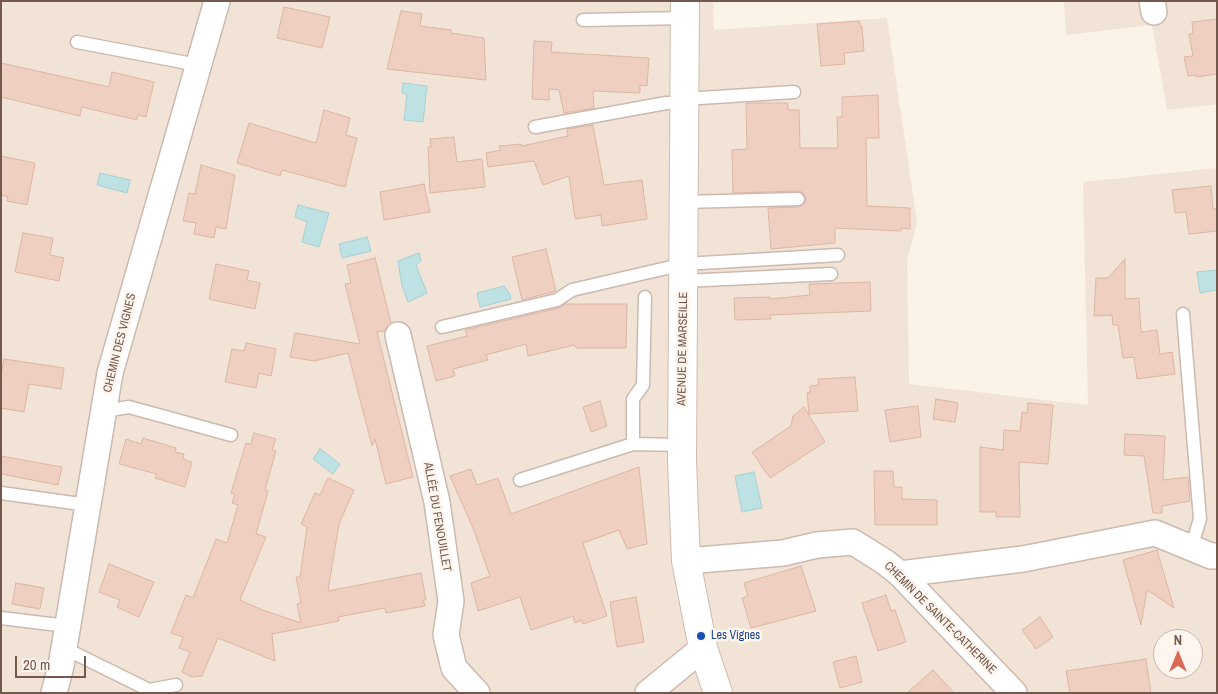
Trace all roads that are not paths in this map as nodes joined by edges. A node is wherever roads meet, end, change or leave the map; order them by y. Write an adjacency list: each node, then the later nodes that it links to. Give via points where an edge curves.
1 (217, 1): 5 (street, CHEMIN DES VIGNES)
2 (685, 10): 3 (lane); 7 (street, AVENUE DE MARSEILLE)
3 (583, 20)
4 (78, 42): 5 (lane)
5 (198, 65): 18 (street, CHEMIN DES VIGNES, via 110,373)
6 (794, 92): 7 (lane)
7 (684, 101): 8 (lane); 10 (street, AVENUE DE MARSEILLE)
8 (535, 127)
9 (798, 198): 10 (lane)
10 (682, 202): 12 (street, AVENUE DE MARSEILLE)
11 (838, 255): 12 (lane)
12 (684, 272): 13 (lane); 16 (lane, via 572,290 557,300); 21 (street, AVENUE DE MARSEILLE)
13 (831, 274)
14 (645, 297): 20 (lane, via 643,385 633,399)
15 (1183, 314): 25 (lane, via 1200,520)
16 (442, 327)
17 (398, 335): 34 (street, ALLÉE DU FENOUILLET, via 437,502 451,601 446,635 454,668)
18 (104, 411): 19 (lane, via 129,407); 24 (street, CHEMIN DES VIGNES)
19 (231, 435)
20 (633, 444): 21 (lane); 22 (lane)
21 (682, 445): 27 (street, AVENUE DE MARSEILLE)
22 (520, 480)
23 (1, 492): 24 (lane)
24 (88, 505): 30 (street, CHEMIN DES VIGNES)
25 (1191, 548): 26 (street); 28 (street, via 1155,533 1023,559)
26 (1217, 556)
27 (686, 561): 28 (street, CHEMIN DE SAINTE-CATHERINE, via 783,553 853,542); 31 (street, AVENUE DE MARSEILLE)
28 (900, 574): 37 (street, CHEMIN DE SAINTE-CATHERINE)
29 (1, 618): 30 (lane)
30 (66, 637): 32 (lane, via 149,690); 33 (street, CHEMIN DES VIGNES)
31 (703, 648): 35 (street); 36 (street, AVENUE DE MARSEILLE)
32 (176, 685)
33 (54, 693)
34 (477, 693)
35 (648, 693)
36 (718, 693)
37 (1014, 693)

